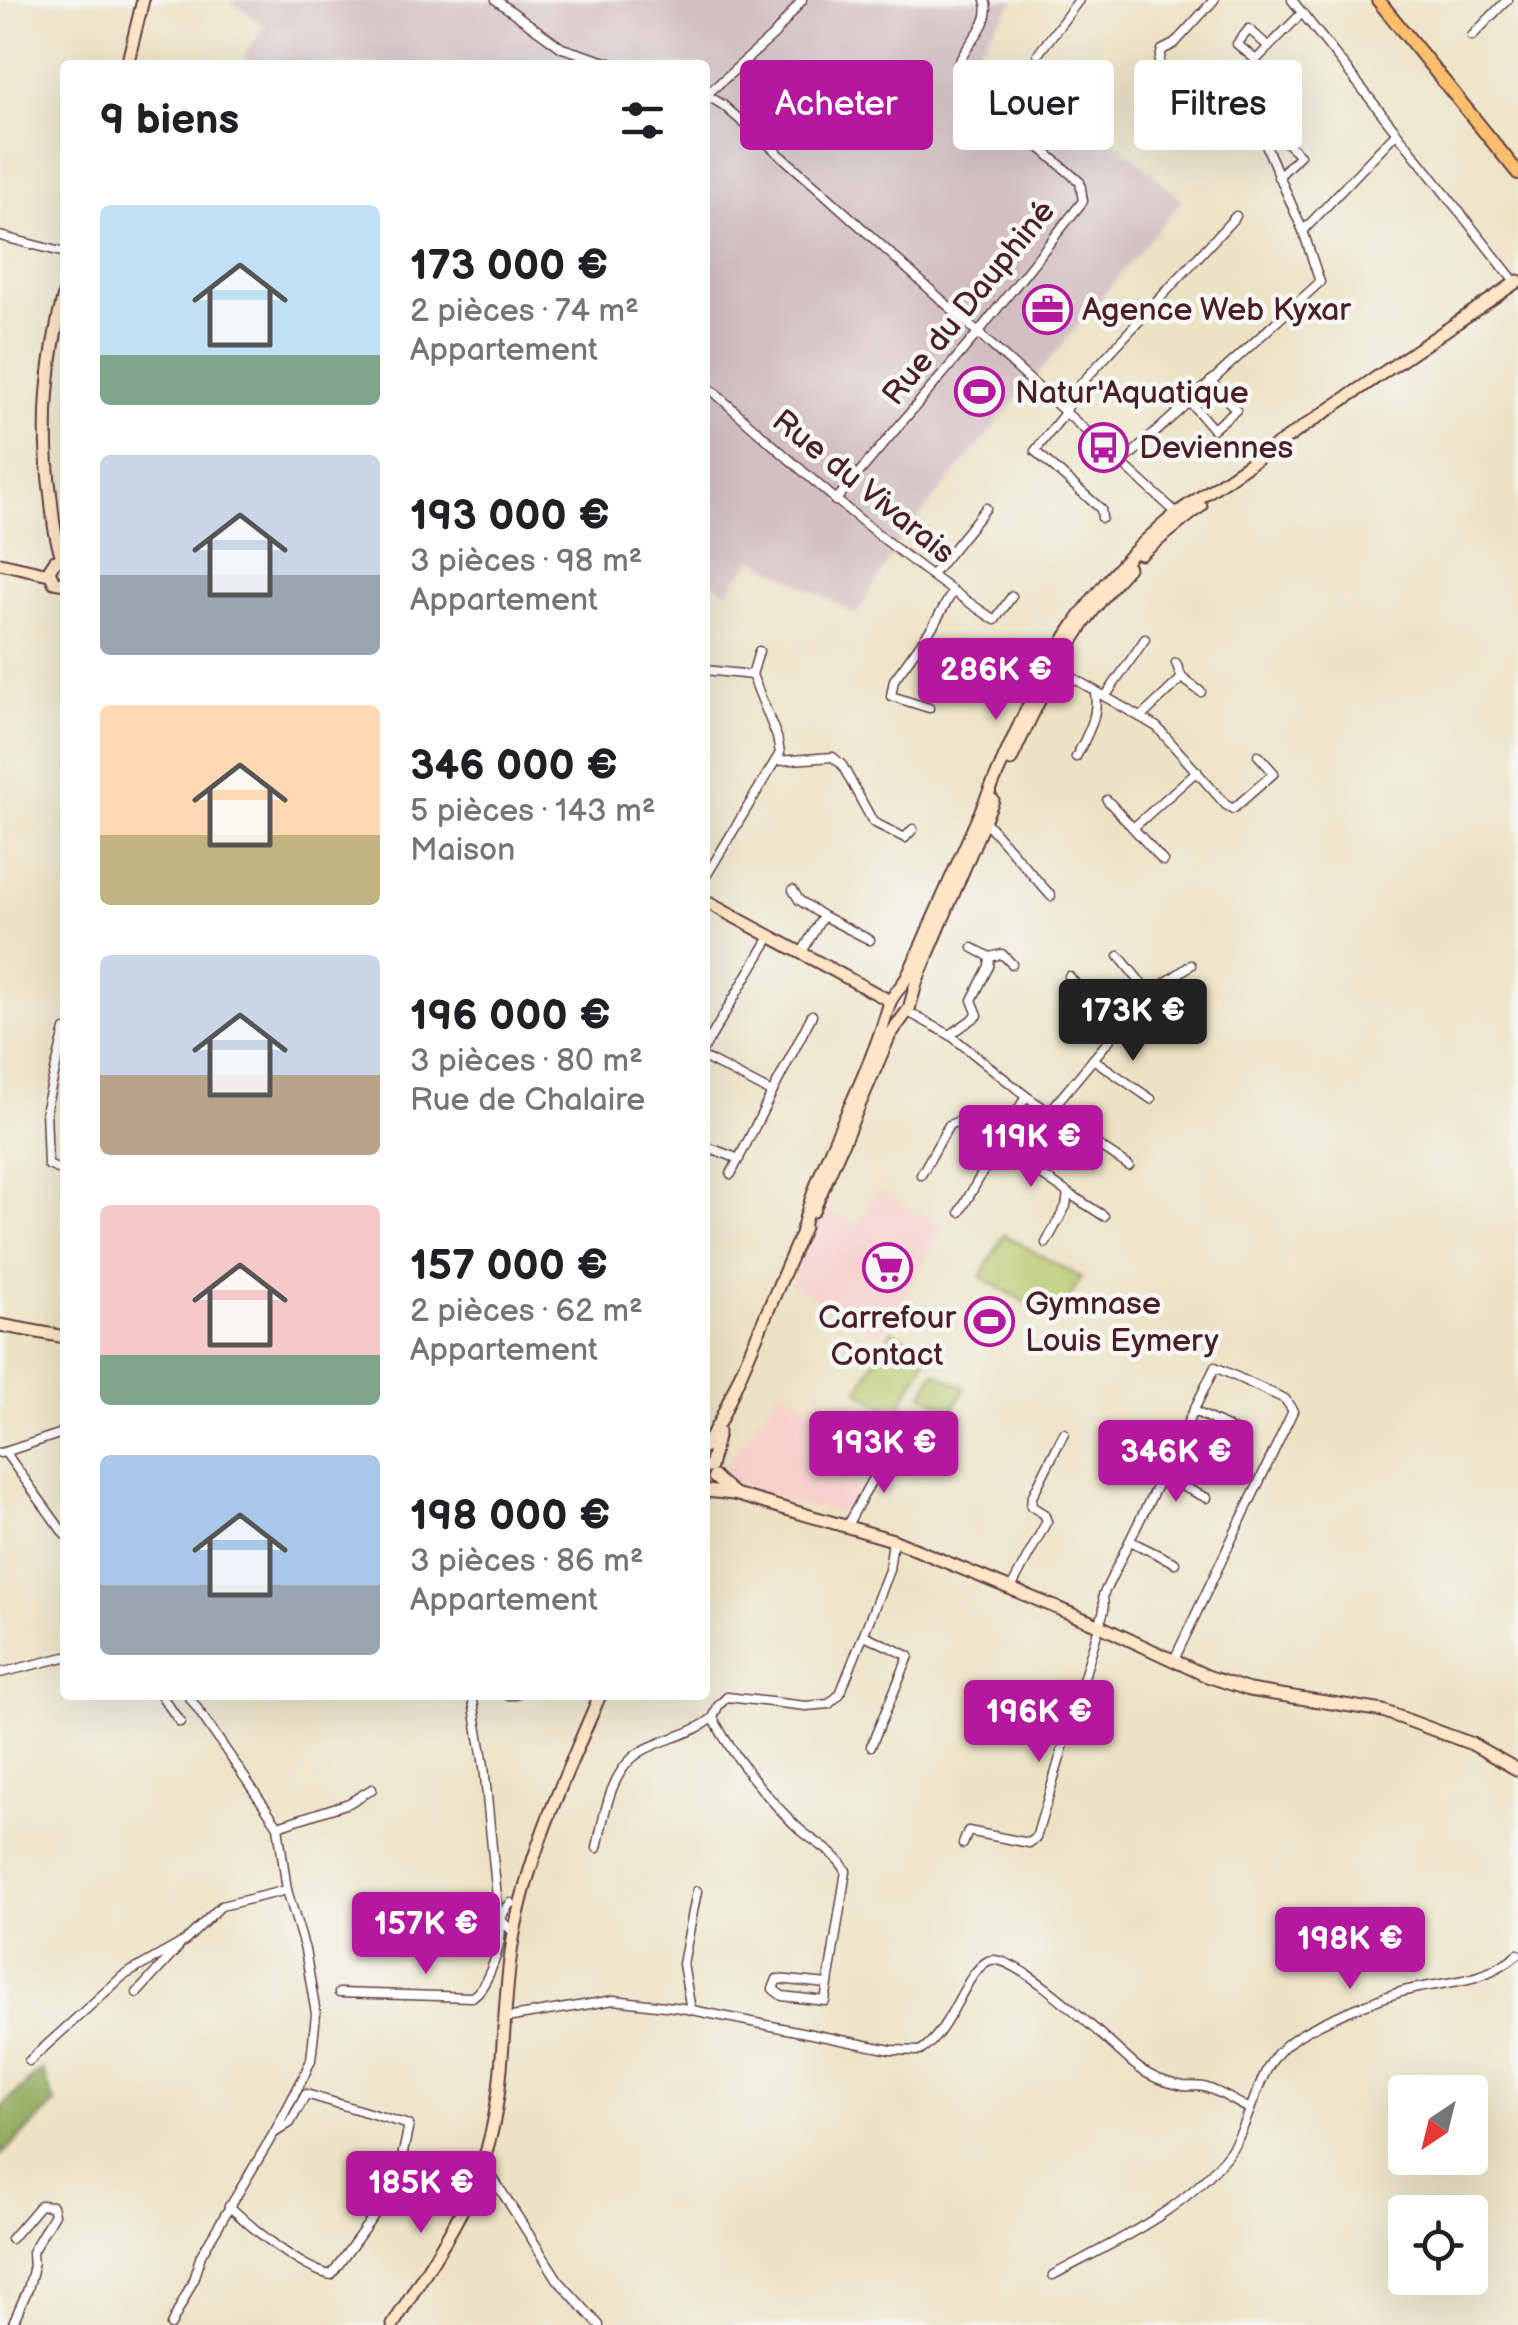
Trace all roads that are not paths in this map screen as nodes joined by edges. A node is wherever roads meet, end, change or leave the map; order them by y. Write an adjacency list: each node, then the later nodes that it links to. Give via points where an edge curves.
1 (496, 0): 15 (street, via 562,48)
2 (802, 0): 17 (street, via 774,35)
3 (985, 0): 28 (street, Rue du Dauphiné, via 987,22 957,67 966,84 1080,182 1083,202)
4 (1079, 0): 13 (street)
5 (1214, 0): 16 (street)
6 (1292, 0): 10 (street)
7 (1378, 0): 20 (main road)
8 (1508, 0): 11 (street)
9 (141, 1): 14 (main road)
10 (1302, 12): 12 (street); 19 (street)
11 (1472, 36)
12 (1269, 47)
13 (1038, 54)
14 (128, 60)
15 (600, 60)
16 (1160, 60)
17 (710, 91)
18 (710, 98): 28 (street)
19 (1396, 132): 23 (street); 26 (street)
20 (1518, 173)
21 (1278, 177): 21 (street, via 1264,141 1273,131 1300,155); 23 (street)
22 (1236, 216): 32 (street, via 1079,386)
23 (1303, 231): 29 (street, via 1320,282)
24 (0, 236): 25 (street)
25 (60, 252)
26 (1517, 281): 36 (main road)
27 (60, 309): 38 (main road, via 45,403)
28 (977, 334): 32 (street); 34 (street, Rue du Dauphiné)
29 (1211, 381): 31 (street); 31 (street, via 1236,410 1213,429)
30 (710, 389): 34 (street, Rue du Vivarais)
31 (1189, 401): 33 (street)
32 (1064, 414): 33 (street); 37 (street, via 1036,451 1101,509)
33 (1123, 462): 36 (street)
34 (834, 501): 42 (street, Rue du Vivarais)
35 (986, 508): 42 (street)
36 (1180, 516): 49 (main road, via 1116,570 1074,622)
37 (1102, 518)
38 (60, 548)
39 (60, 560): 41 (main road)
40 (0, 562): 41 (main road)
41 (49, 574): 43 (main road)
42 (932, 576): 44 (street, Rue du Vivarais)
43 (60, 583)
44 (953, 591): 45 (street, Rue du Vivarais, via 995,620); 56 (street, via 894,680 891,696)
45 (1012, 596)
46 (1145, 640): 55 (street)
47 (759, 651): 51 (street)
48 (1176, 663): 52 (street)
49 (1052, 665): 53 (street); 63 (main road); 82 (main road)
50 (710, 671): 51 (street)
51 (752, 675): 60 (street, via 777,737)
52 (1182, 678): 54 (street); 57 (street)
53 (1095, 692): 55 (street); 59 (street, via 1094,723)
54 (1201, 692)
55 (1105, 697): 57 (street)
56 (929, 708)
57 (1142, 716): 61 (street)
58 (1258, 755): 61 (street, via 1274,773 1234,809)
59 (1076, 757)
60 (776, 761): 65 (street, via 833,757 873,822 906,838); 67 (street)
61 (1196, 771): 64 (street)
62 (1106, 800): 64 (street)
63 (984, 820): 69 (street); 83 (main road)
64 (1134, 828): 66 (street)
65 (913, 829)
66 (1163, 861)
67 (710, 870)
68 (794, 890): 71 (street)
69 (1051, 896)
70 (710, 903): 72 (main road)
71 (823, 916): 73 (street); 75 (street)
72 (770, 935): 75 (main road); 88 (street)
73 (870, 940)
74 (973, 948): 77 (street)
75 (802, 952): 82 (main road)
76 (1119, 956): 81 (street)
77 (990, 957): 78 (street, via 1002,954); 87 (street, via 972,1000 978,1015)
78 (1012, 964)
79 (1191, 964): 81 (street)
80 (1069, 976): 86 (street)
81 (1151, 993): 85 (street); 86 (street)
82 (892, 1002): 83 (main road, via 895,1015); 83 (main road, via 903,996); 108 (main road)
83 (906, 1010): 87 (street); 108 (main road)
84 (812, 1014): 94 (street)
85 (1178, 1028)
86 (1118, 1029): 90 (street)
87 (950, 1034): 95 (street)
88 (710, 1039)
89 (60, 1050): 93 (street)
90 (1093, 1059): 96 (street); 97 (street)
91 (710, 1061): 94 (street)
92 (60, 1088): 93 (street)
93 (50, 1089): 102 (street, via 48,1161)
94 (772, 1092): 100 (street)
95 (1026, 1096): 97 (street); 98 (street)
96 (1152, 1099)
97 (1050, 1111): 101 (street)
98 (997, 1143): 104 (street, via 961,1120 950,1125); 105 (street); 106 (street)
99 (710, 1148): 100 (street)
100 (739, 1159): 103 (street)
101 (1129, 1166)
102 (60, 1171)
103 (731, 1174)
104 (920, 1176)
105 (1068, 1193): 107 (street); 109 (street)
106 (960, 1212)
107 (1104, 1216)
108 (802, 1230): 113 (main road)
109 (1046, 1243)
110 (0, 1325): 111 (main road)
111 (60, 1336)
112 (1194, 1411): 115 (street); 121 (street); 134 (street, via 1216,1367 1285,1398 1293,1411)
113 (722, 1419): 117 (main road); 120 (main road)
114 (1064, 1432): 130 (street, via 1032,1497 1031,1506 1047,1521)
115 (1236, 1432)
116 (60, 1434): 119 (street)
117 (710, 1439)
118 (890, 1446): 125 (street)
119 (2, 1453): 126 (street)
120 (710, 1469): 123 (main road)
121 (1162, 1477): 124 (street); 128 (street)
122 (710, 1492): 123 (main road)
123 (734, 1494): 125 (main road)
124 (1207, 1498)
125 (846, 1527): 127 (main road)
126 (60, 1528)
127 (893, 1540): 130 (main road); 132 (street, via 890,1570)
128 (1130, 1541): 129 (street); 131 (street, via 1103,1595)
129 (1175, 1563)
130 (1012, 1588): 131 (main road)
131 (1098, 1625): 134 (main road); 146 (street, via 1036,1838 1029,1843 968,1831)
132 (864, 1635): 140 (street, via 840,1694 829,1704 727,1697); 142 (street, via 909,1656)
133 (60, 1658): 135 (street)
134 (1174, 1660): 143 (main road, via 1249,1690 1404,1717)
135 (0, 1673)
136 (165, 1700): 141 (street)
137 (194, 1700): 145 (street)
138 (473, 1700): 150 (street)
139 (598, 1700): 151 (main road)
140 (712, 1718): 147 (street, via 627,1762 608,1799); 156 (street, via 796,1826 838,1857 846,1871)
141 (180, 1722)
142 (871, 1746)
143 (1518, 1770)
144 (372, 1789): 145 (street, via 349,1804)
145 (278, 1826): 148 (street)
146 (963, 1844)
147 (597, 1848)
148 (287, 1890): 154 (street, via 221,1906); 163 (street, via 316,2014 311,2060)
149 (697, 1890): 159 (street, via 682,1964)
150 (496, 1896): 151 (street); 152 (street)
151 (516, 1901): 152 (street); 153 (main road)
152 (500, 1918): 153 (street); 153 (street)
153 (509, 1940): 157 (street, via 472,1997); 160 (main road)
154 (185, 1941): 158 (street); 161 (street, via 123,1976)
155 (1518, 1954): 162 (street, via 1464,1982 1416,1988 1296,2037 1276,2055)
156 (828, 1984): 156 (street, via 777,1980 773,1989 825,2001)
157 (339, 1993)
158 (137, 1994)
159 (690, 2010): 160 (street, via 614,2000); 162 (street, via 920,2051 943,2030 975,1975 995,1960 1082,2014 1137,2068 1164,2081 1206,2087)
160 (506, 2018): 164 (main road, via 499,2098)
161 (29, 2061)
162 (1248, 2108): 167 (street, via 1228,2153 1164,2214)
163 (274, 2132): 165 (street); 165 (street, via 290,2123 306,2094 409,2125 396,2185 330,2275)
164 (481, 2169): 170 (main road); 171 (street, via 558,2280)
165 (229, 2206): 169 (street)
166 (12, 2239): 168 (street, via 40,2206 52,2206)
167 (1053, 2275)
168 (12, 2325)
169 (171, 2325)
170 (392, 2325)
171 (600, 2325)

